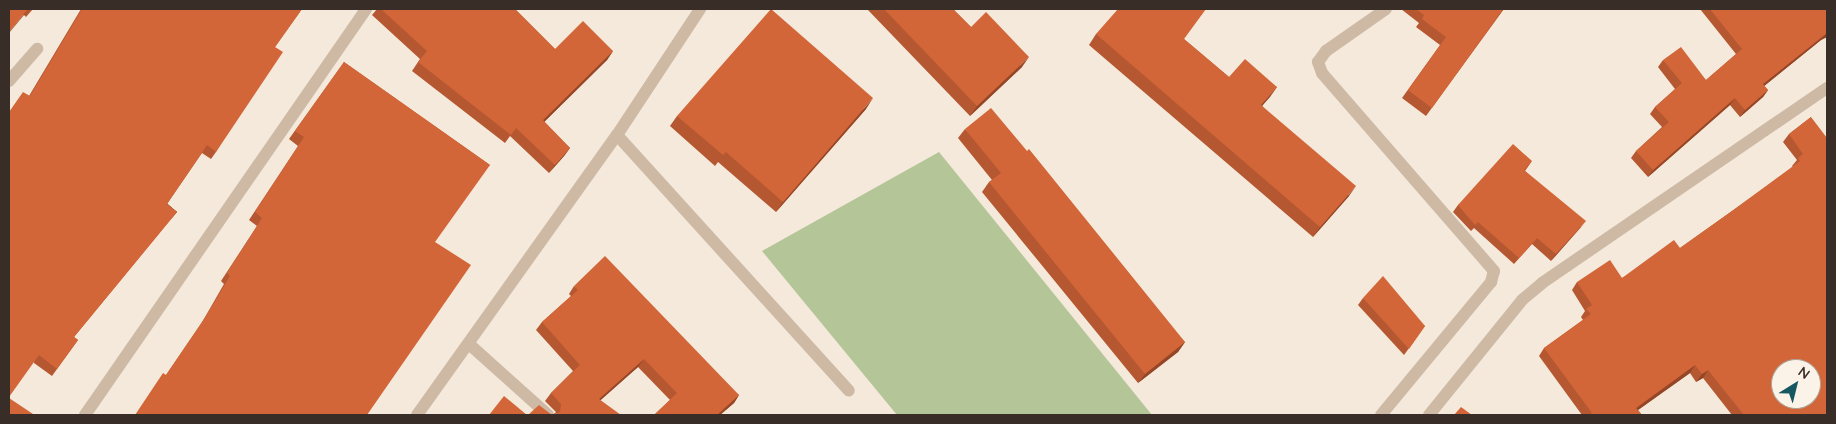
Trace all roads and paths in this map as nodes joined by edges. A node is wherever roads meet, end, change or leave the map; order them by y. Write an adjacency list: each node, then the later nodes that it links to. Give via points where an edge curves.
1 (366, 9): 10 (street)
2 (700, 9): 7 (street)
3 (1386, 9): 13 (street, via 1326,51 1318,62 1322,73 1494,271 1491,282)
4 (37, 49): 5 (street)
5 (9, 81)
6 (1827, 88): 14 (street, via 1522,300)
7 (617, 135): 8 (street); 9 (street)
8 (469, 344): 11 (street); 12 (street)
9 (849, 391)
10 (85, 415)
11 (418, 415)
12 (548, 415)
13 (1380, 415)
14 (1429, 415)

